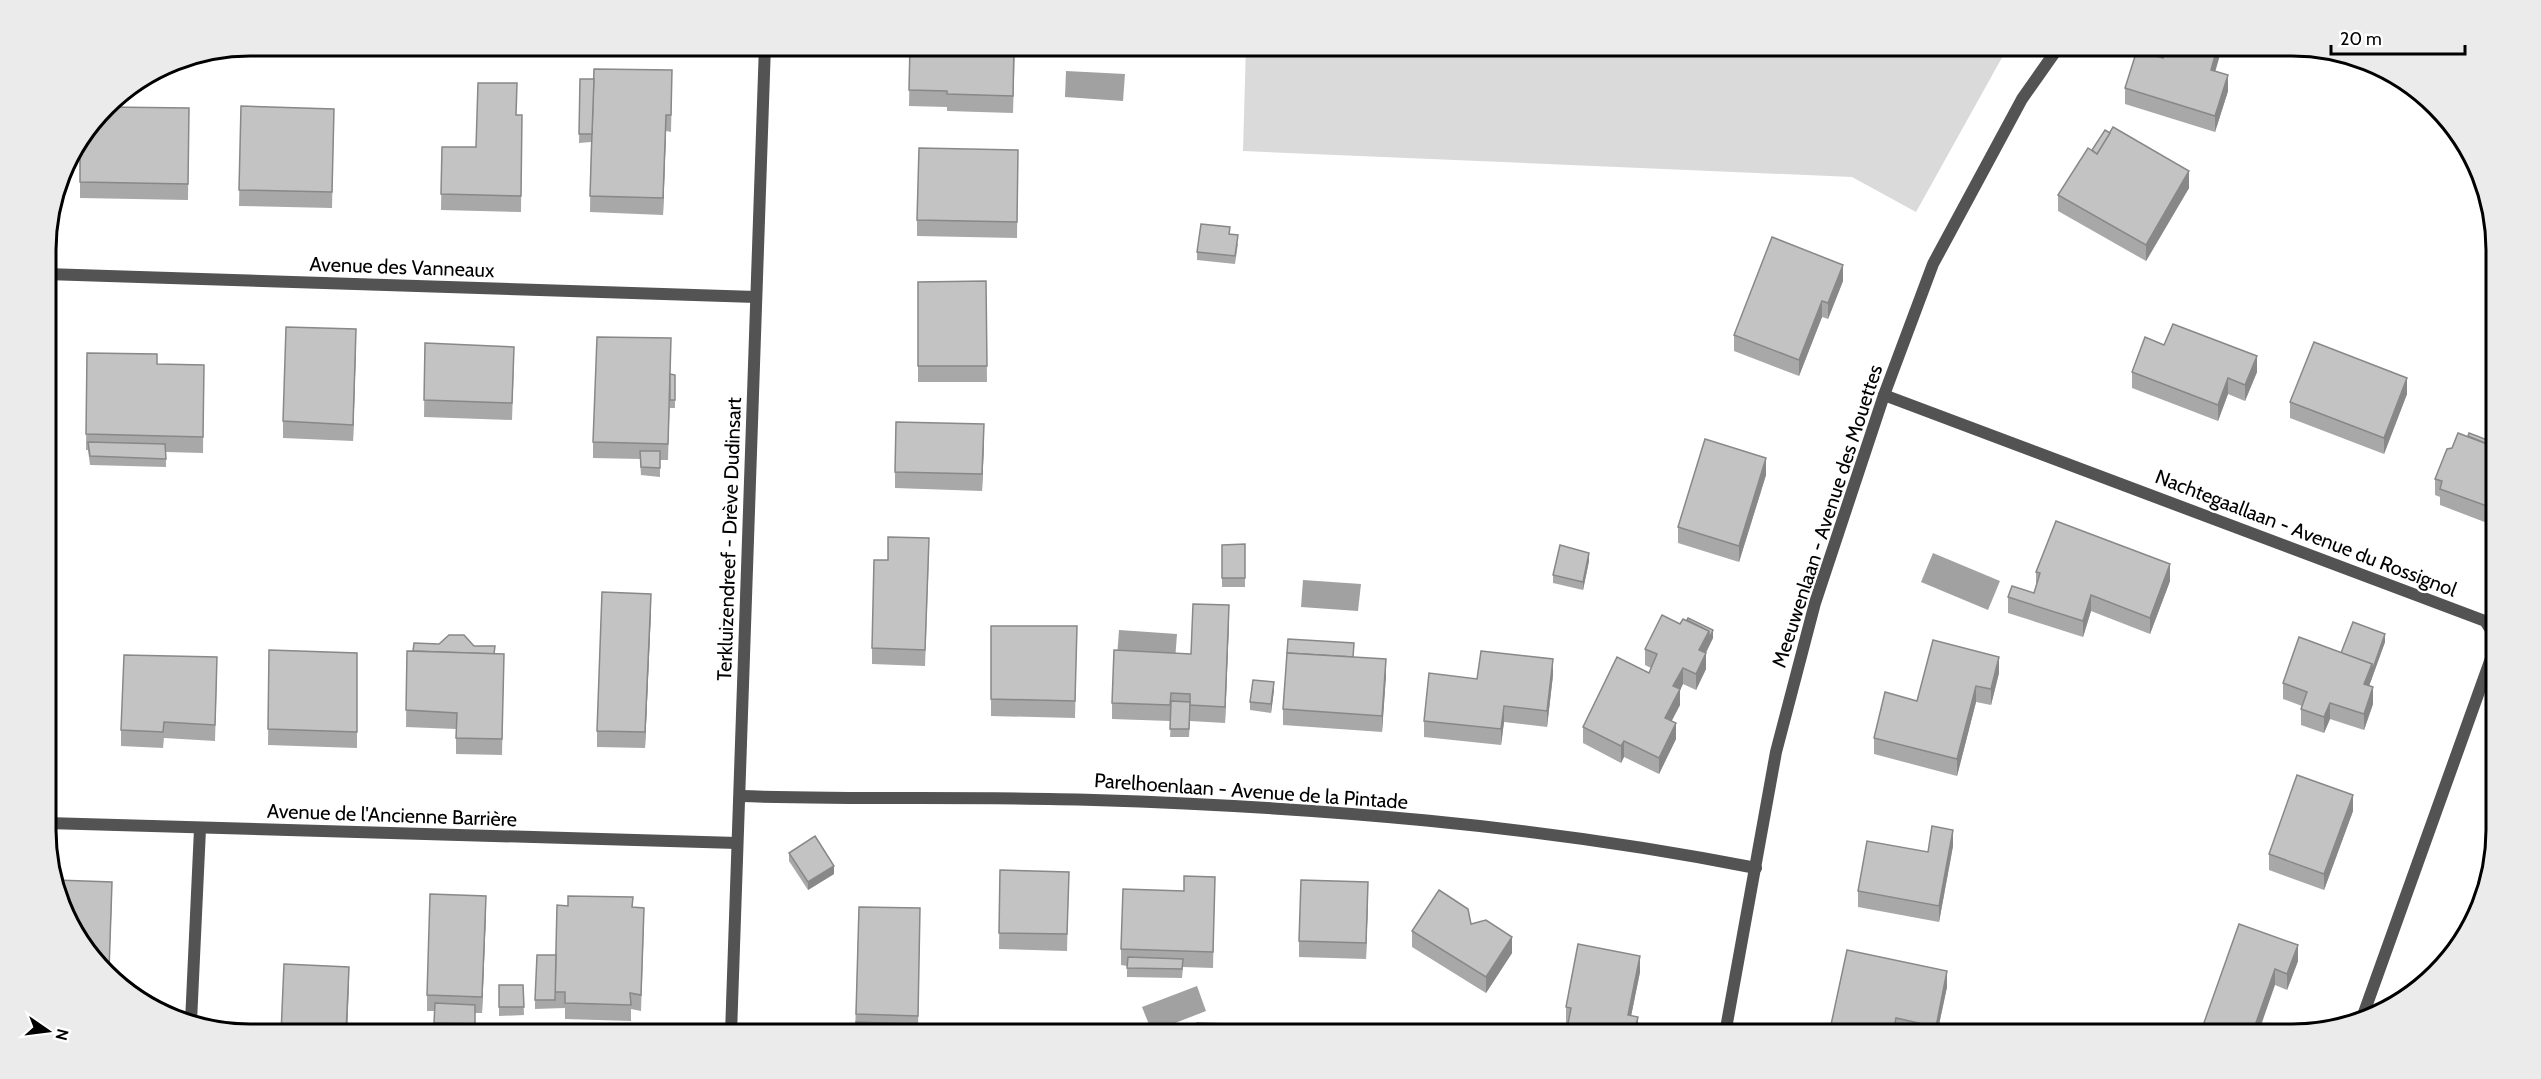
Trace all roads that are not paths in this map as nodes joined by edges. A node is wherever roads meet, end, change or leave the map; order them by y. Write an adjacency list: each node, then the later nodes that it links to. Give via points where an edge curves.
1 (765, 56): 4 (street, Terkluizendreef - Drève Dudinsart)
2 (2052, 56): 5 (street, Meeuwenlaan - Avenue des Mouettes, via 2022,99 1933,264)
3 (56, 274): 4 (street, Avenue des Vanneaux)
4 (756, 297): 8 (street, Terkluizendreef - Drève Dudinsart)
5 (1884, 395): 6 (street, Nachtegaallaan - Avenue du Rossignol); 12 (street, Meeuwenlaan - Avenue des Mouettes, via 1812,614 1776,752)
6 (2486, 622)
7 (2486, 672): 13 (street, Nachtegaallaan - Avenue du Rossignol)
8 (740, 796): 11 (street, Terkluizendreef - Drève Dudinsart); 12 (street, Parelhoenlaan - Avenue de la Pintade, via 1093,800 1393,818 1656,848)
9 (56, 824): 10 (street, Avenue de l'Ancienne Barrière)
10 (200, 829): 11 (street, Avenue de l'Ancienne Barrière); 14 (street)
11 (737, 843): 16 (street, Terkluizendreef - Drève Dudinsart)
12 (1756, 868): 15 (street, Meeuwenlaan - Avenue des Mouettes)
13 (2365, 1009)
14 (191, 1014)
15 (1727, 1023)
16 (731, 1024)

